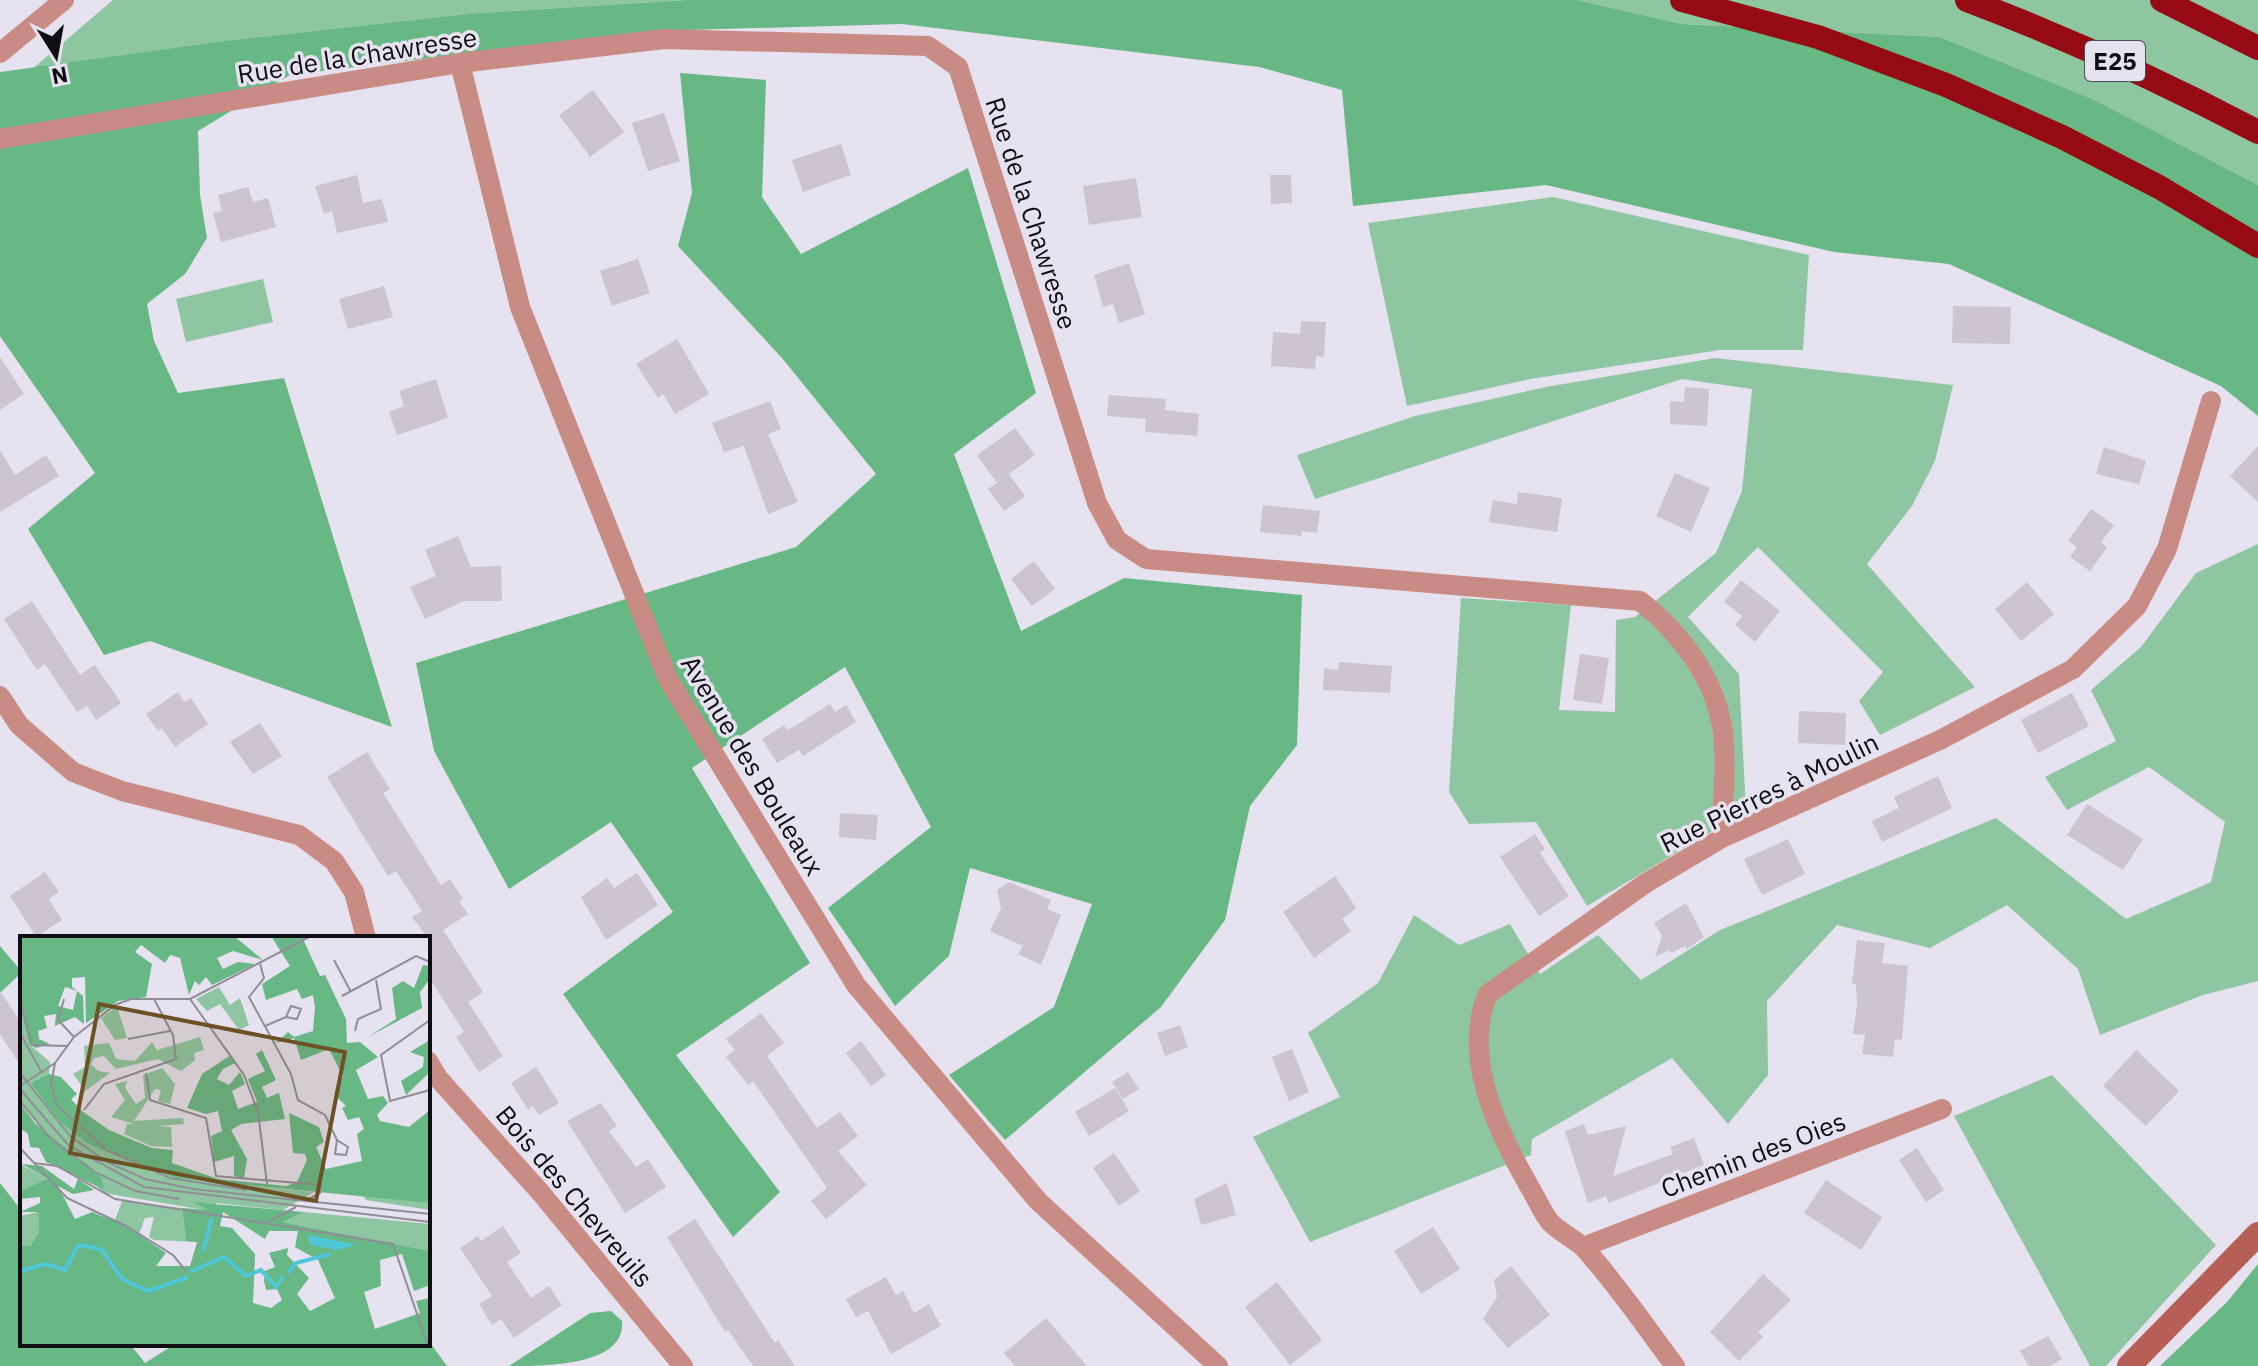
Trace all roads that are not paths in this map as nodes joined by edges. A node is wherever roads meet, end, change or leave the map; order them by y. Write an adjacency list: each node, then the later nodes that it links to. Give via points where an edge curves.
1 (64, 0): 6 (street)
2 (1682, 0): 10 (highway, via 1818,37 1946,85 2159,187)
3 (1967, 0): 8 (highway, E25, via 2069,39)
4 (2162, 0): 5 (highway)
5 (2258, 48)
6 (0, 53)
7 (460, 63): 9 (street, Rue de la Chawresse); 13 (street, Rue de la Chawresse, via 664,39 928,46 958,67 1097,503 1117,540 1146,559 1640,601 1692,653 1723,732); 20 (street, Avenue des Bouleaux, via 520,307 668,679 856,985 1038,1201)
8 (2258, 132)
9 (0, 139)
10 (2258, 246)
11 (2211, 401): 13 (street, Rue Pierres à Moulin, via 2167,549 2137,606 2073,669 1940,740)
12 (0, 696): 14 (street, via 19,725 73,772 122,791 299,835 334,861 354,892)
13 (1722, 838): 18 (street, Rue Pierres à Moulin, via 1646,883 1507,979 1488,994 1481,1010 1486,1089 1495,1122 1550,1222)
14 (365, 936)
15 (430, 1064): 19 (street, Bois des Chevreuils)
16 (1942, 1109): 18 (street, Chemin des Oies)
17 (2258, 1234): 22 (main road)
18 (1583, 1247): 21 (street, Rue Pierres à Moulin)
19 (683, 1366)
20 (1218, 1366)
21 (1675, 1366)
22 (2129, 1366)

